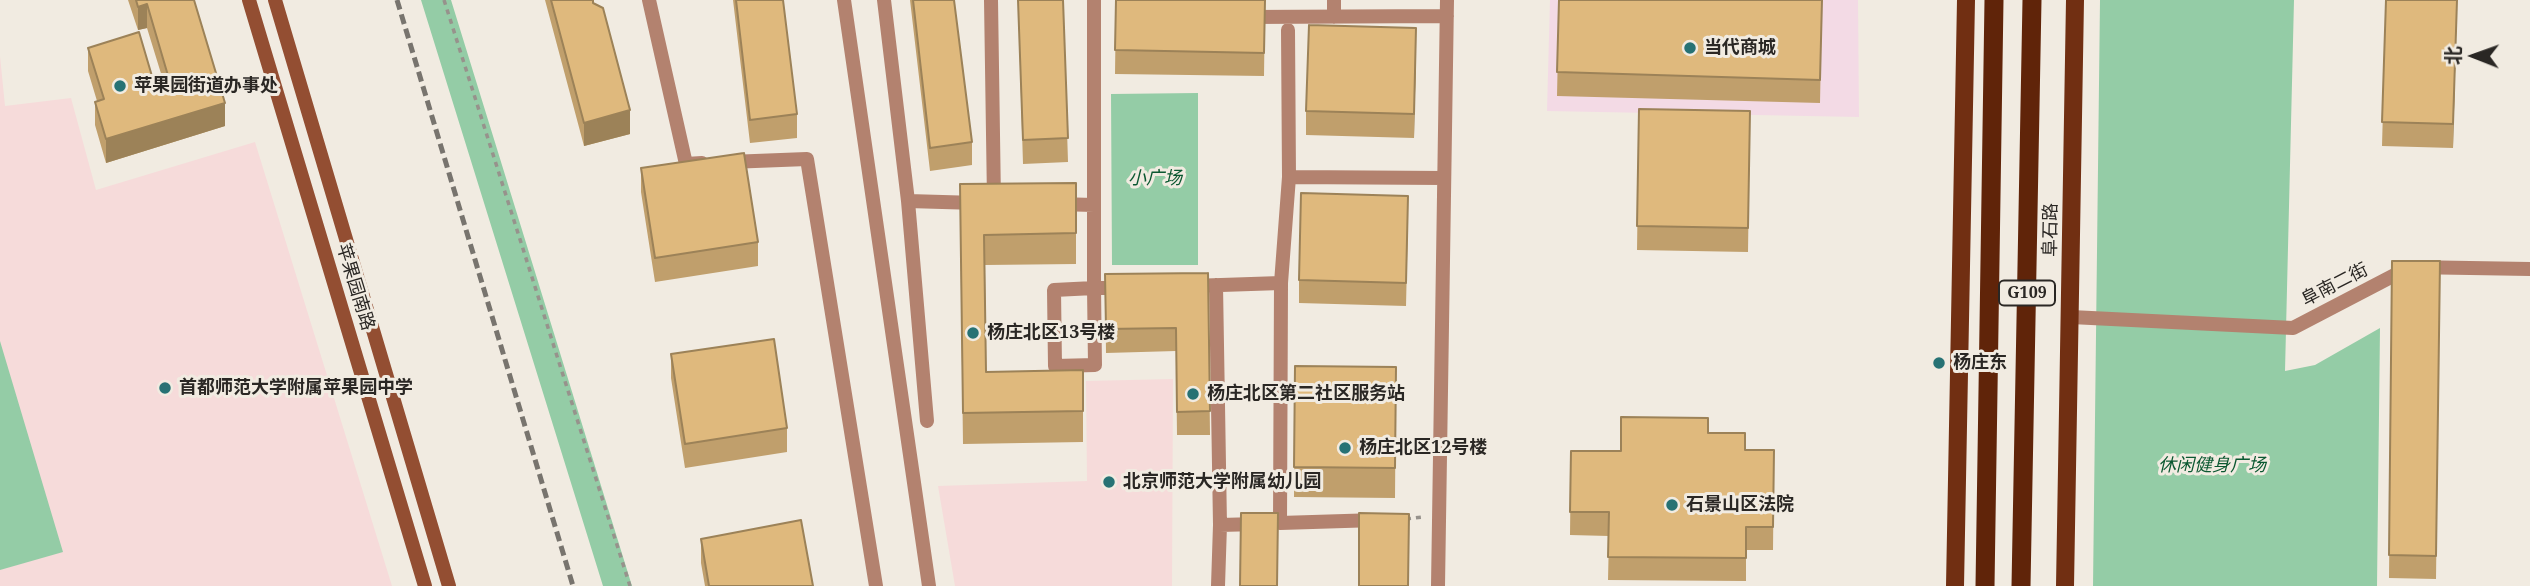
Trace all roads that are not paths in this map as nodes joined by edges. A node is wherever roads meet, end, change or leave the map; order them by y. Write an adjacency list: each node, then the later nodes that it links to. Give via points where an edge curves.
1 (249, 0): 34 (main road, 苹果园南路)
2 (275, 0): 35 (main road, 苹果园南路)
3 (649, 0): 36 (street, via 686,164 807,159)
4 (844, 0): 37 (street)
5 (884, 0): 20 (street)
6 (991, 0): 20 (street, via 1000,203)
7 (1094, 0): 22 (street)
8 (1334, 0): 16 (street)
9 (1447, 0): 14 (street)
10 (1966, 0): 40 (main road)
11 (1994, 0): 41 (highway, G109)
12 (2032, 0): 42 (highway, 阜石路 / G109)
13 (2075, 0): 29 (main road, 阜石路)
14 (1447, 16): 16 (street); 19 (street)
15 (1232, 17): 16 (street)
16 (1334, 17)
17 (1288, 30): 18 (street)
18 (1289, 177): 19 (street); 24 (street)
19 (1444, 178): 39 (street)
20 (908, 201): 30 (street)
21 (1044, 204): 22 (street)
22 (1094, 205): 28 (street)
23 (2530, 269): 29 (street, 阜南二街, via 2410,267 2293,328)
24 (1281, 283): 25 (street); 32 (street)
25 (1216, 285): 26 (street); 33 (street)
26 (1175, 286)
27 (1135, 287): 28 (street)
28 (1094, 288): 28 (street, via 1054,290 1055,366 1096,365)
29 (2071, 317): 43 (main road, 阜石路)
30 (927, 421)
31 (1396, 520): 32 (street)
32 (1280, 523): 33 (street)
33 (1220, 525): 38 (street)
34 (425, 586)
35 (449, 586)
36 (876, 586)
37 (929, 586)
38 (1217, 586)
39 (1438, 586)
40 (1955, 586)
41 (1986, 586)
42 (2021, 586)
43 (2065, 586)

